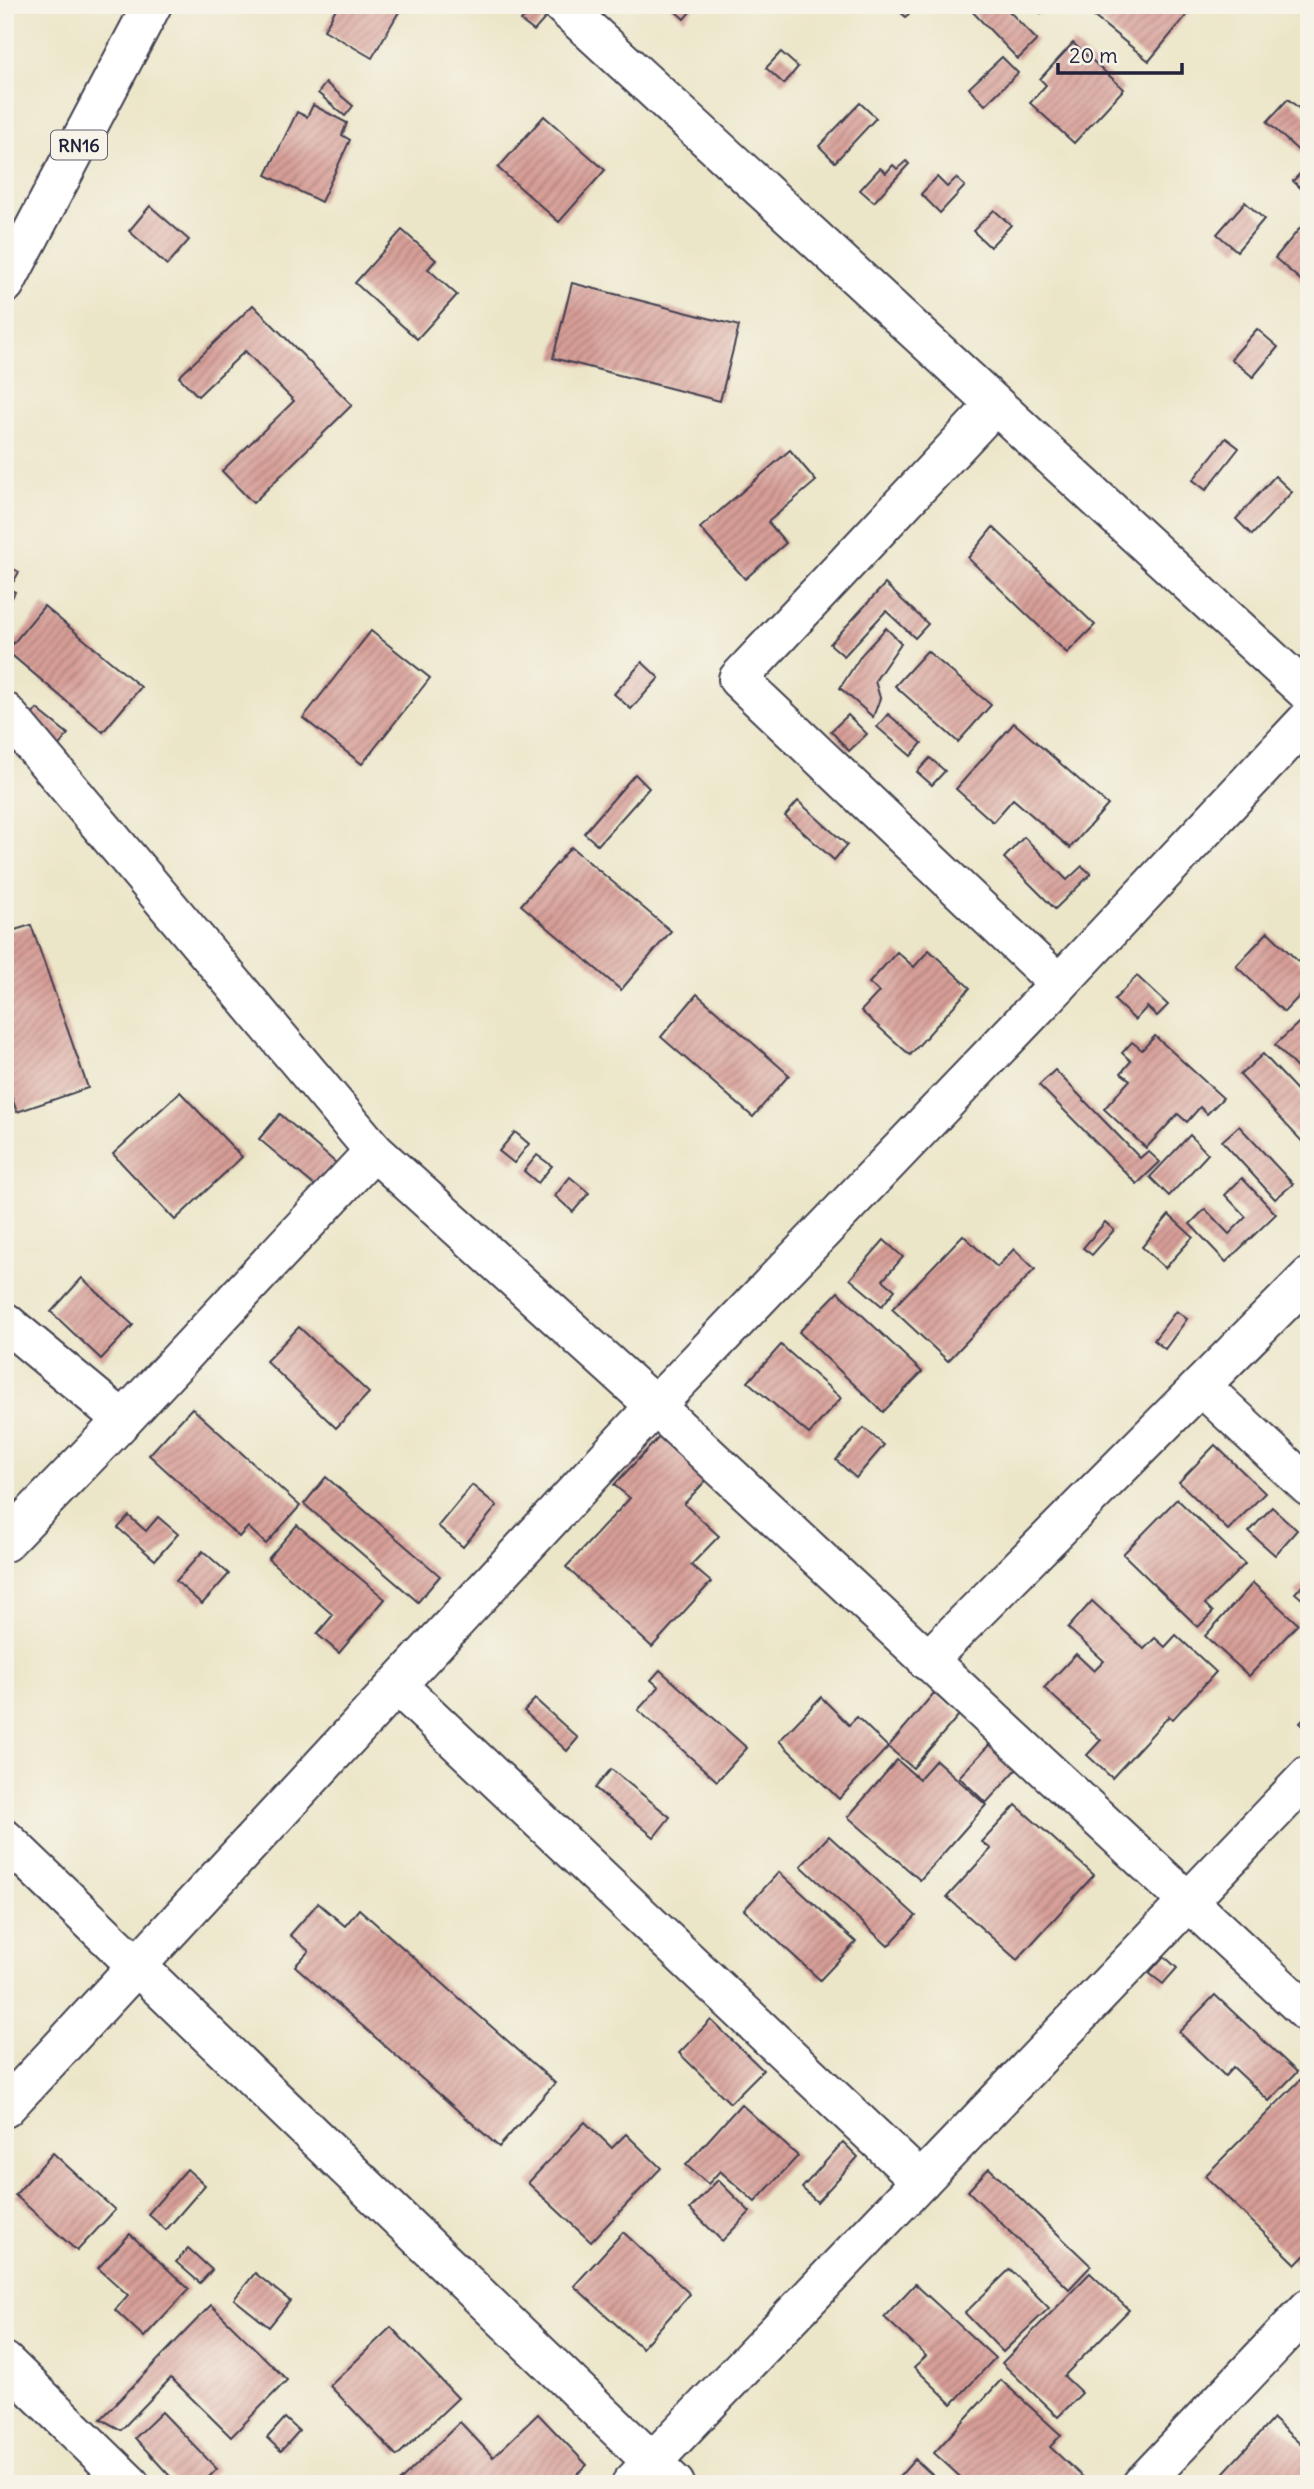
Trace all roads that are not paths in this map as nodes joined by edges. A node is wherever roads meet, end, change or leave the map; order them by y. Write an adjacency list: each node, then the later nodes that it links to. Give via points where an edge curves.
1 (152, 5): 3 (street, RN16)
2 (562, 5): 4 (street)
3 (5, 284)
4 (995, 405): 5 (street); 8 (street, via 738,679)
5 (1309, 694)
6 (5, 712): 9 (street)
7 (1309, 718): 8 (street)
8 (1059, 984): 13 (street)
9 (374, 1152): 13 (street); 14 (street)
10 (1309, 1277): 12 (street)
11 (5, 1322): 14 (street)
12 (1201, 1386): 15 (street); 17 (street)
13 (655, 1406): 17 (street); 18 (street)
14 (123, 1420): 16 (street)
15 (1309, 1487)
16 (5, 1542)
17 (927, 1661): 21 (street)
18 (398, 1686): 22 (street); 25 (street)
19 (1309, 1775): 21 (street)
20 (5, 1839): 22 (street)
21 (1188, 1899): 23 (street); 25 (street)
22 (138, 1967): 24 (street); 28 (street)
23 (1309, 2014)
24 (5, 2108)
25 (922, 2180): 28 (street)
26 (1309, 2308): 30 (street)
27 (5, 2362): 29 (street)
28 (652, 2477)
29 (130, 2484)
30 (1142, 2484)

